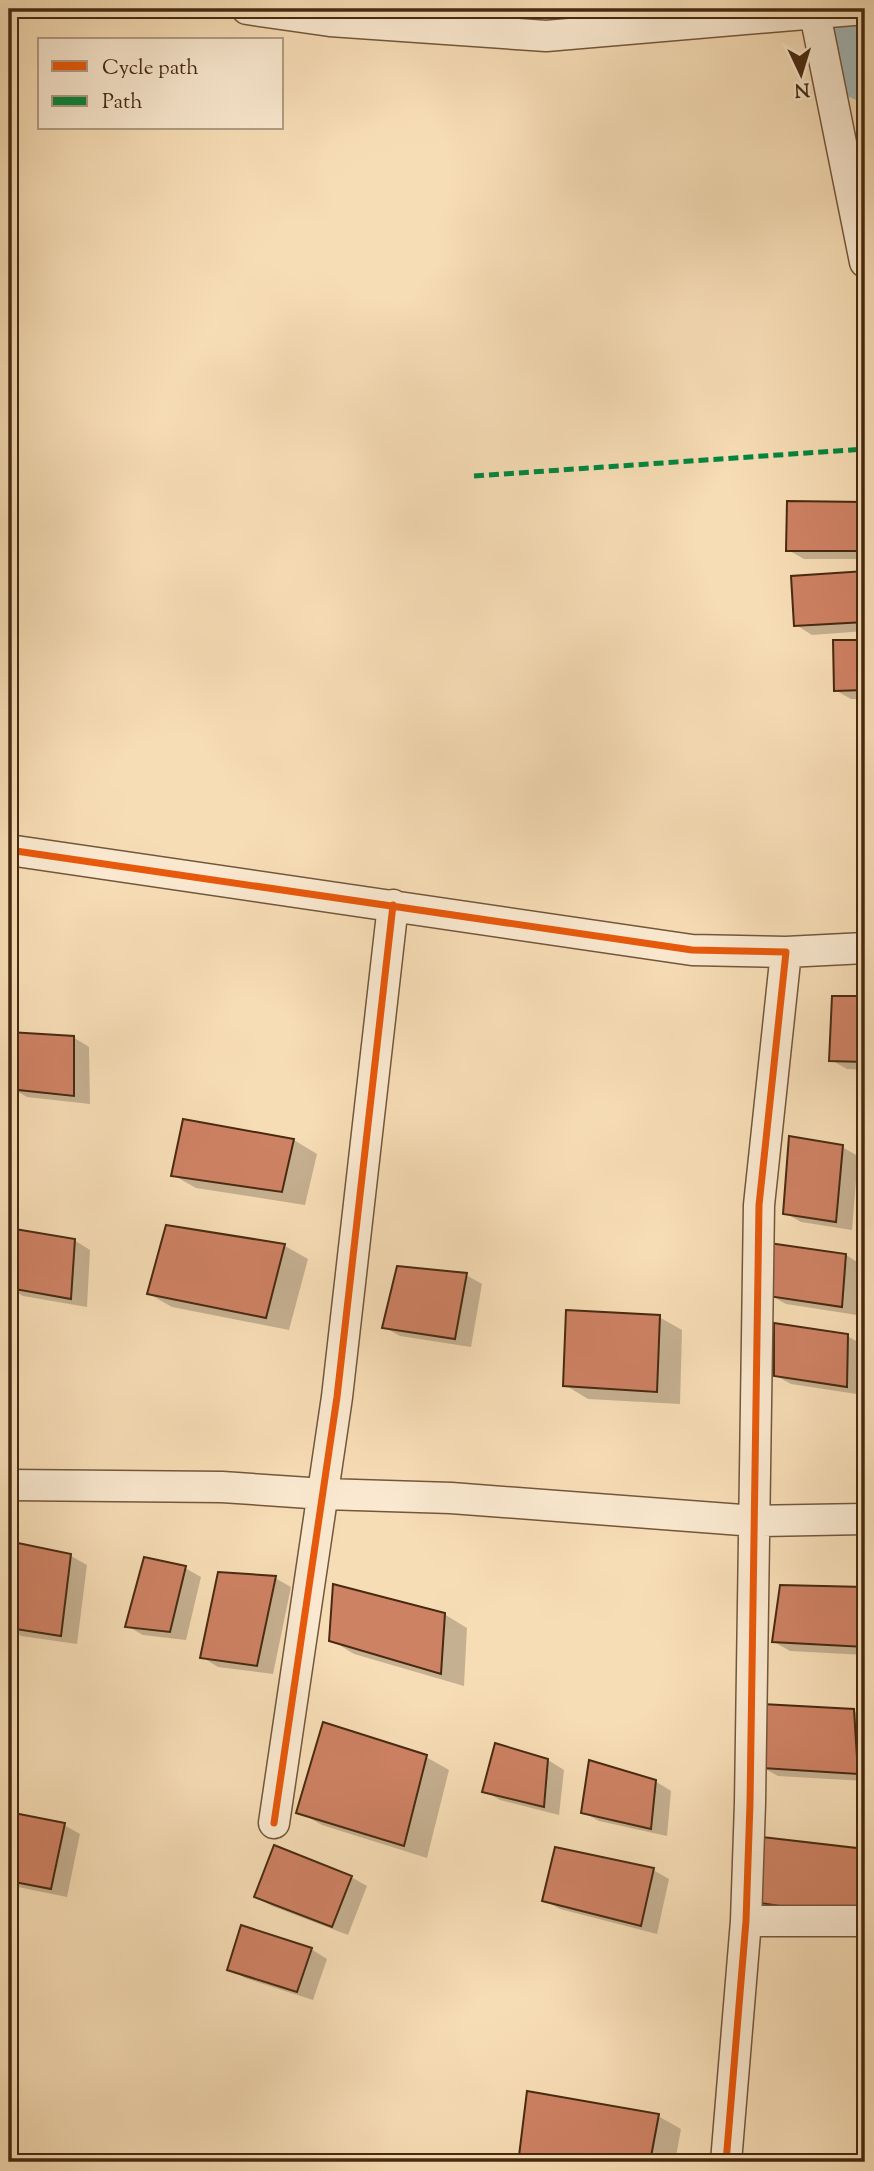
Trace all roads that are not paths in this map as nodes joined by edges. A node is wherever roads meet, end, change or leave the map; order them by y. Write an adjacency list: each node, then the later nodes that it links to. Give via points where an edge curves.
1 (247, 9): 3 (street, via 330,21 547,36)
2 (865, 9): 3 (street)
3 (819, 12): 4 (street)
4 (865, 262)
5 (9, 850): 6 (street)
6 (393, 905): 8 (street, via 692,950); 10 (street)
7 (865, 948): 8 (street)
8 (786, 952): 12 (street, via 759,1205)
9 (9, 1485): 10 (street, via 222,1487)
10 (324, 1494): 12 (street, via 451,1498); 13 (street)
11 (865, 1519): 12 (street)
12 (755, 1521): 14 (street)
13 (274, 1823)
14 (746, 1921): 15 (street); 16 (street)
15 (865, 1921)
16 (726, 2162)

